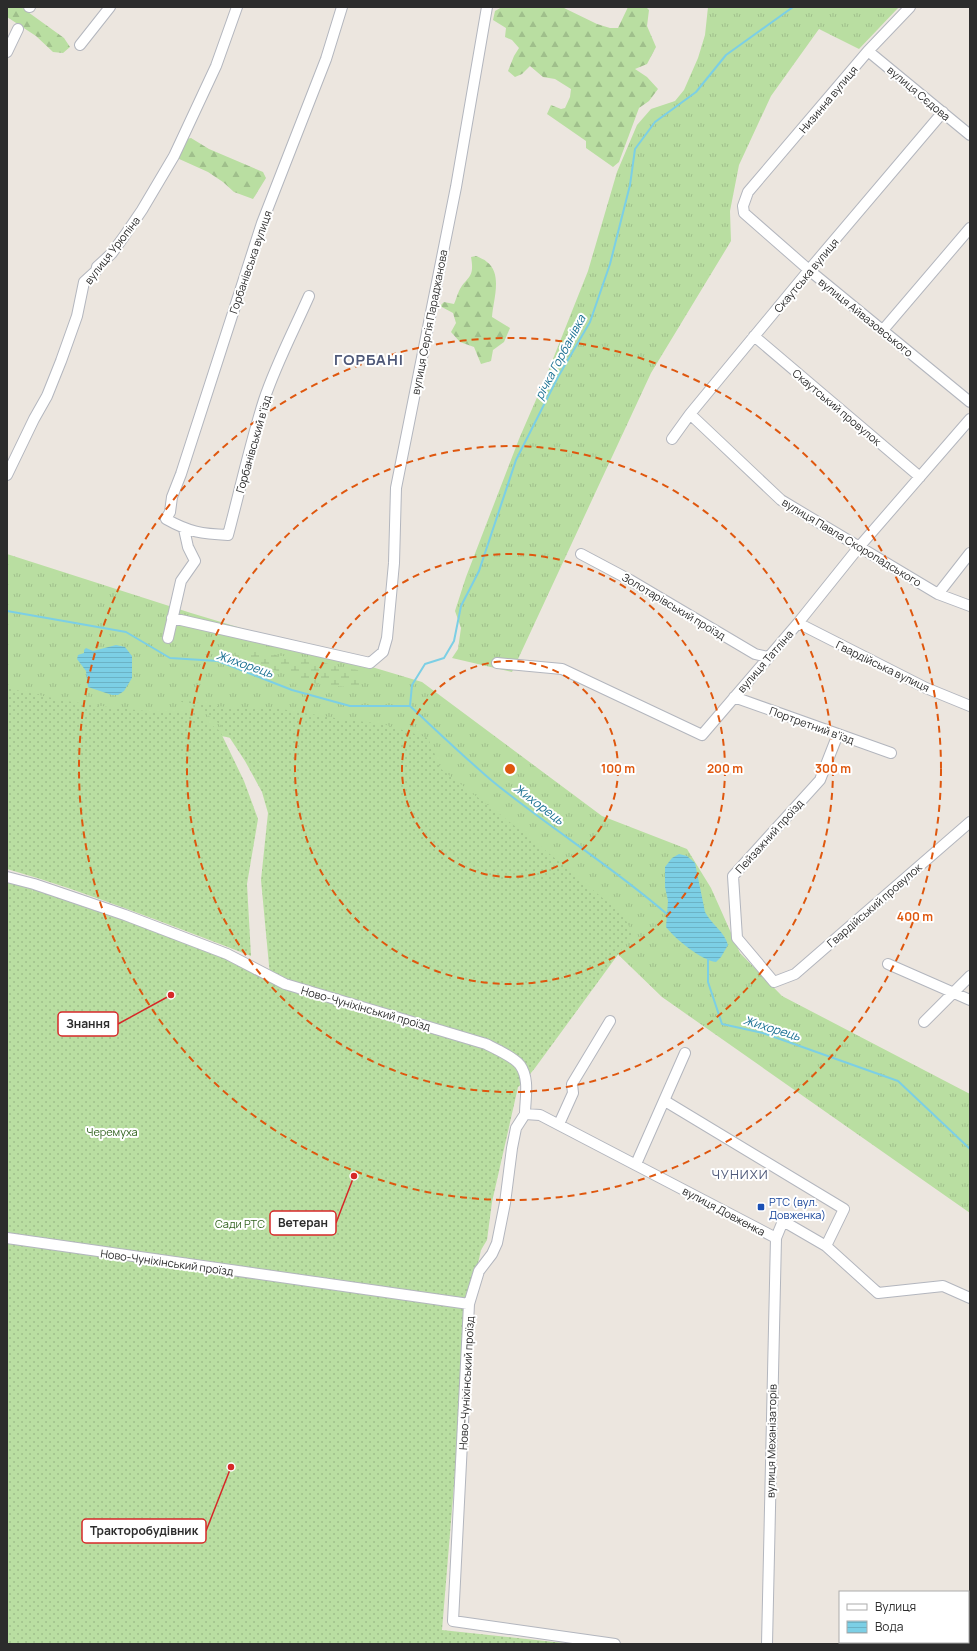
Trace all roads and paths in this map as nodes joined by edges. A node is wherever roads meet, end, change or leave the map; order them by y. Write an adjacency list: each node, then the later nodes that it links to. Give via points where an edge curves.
1 (110, 7): 7 (street)
2 (237, 7): 22 (street, вулиця Урюпіна, via 216,66 174,156 125,235 112,253 84,282 77,316 61,361 47,396)
3 (342, 7): 24 (street, Горбанівська вулиця, via 326,59 262,224)
4 (487, 7): 31 (street, вулиця Сергія Параджанова, via 456,187 396,488 394,563 387,638 383,652 370,663)
5 (910, 7): 8 (street, Низинна вулиця)
6 (18, 29): 9 (street)
7 (80, 45)
8 (868, 51): 10 (street, вулиця Сєдова); 12 (street, Низинна вулиця)
9 (7, 52)
10 (943, 112): 11 (street, вулиця Сєдова); 14 (street, Скаутська вулиця)
11 (970, 135)
12 (748, 192): 14 (street, вулиця Айвазовського, via 743,206 744,213)
13 (970, 228): 16 (street)
14 (809, 270): 16 (street, вулиця Айвазовського); 17 (street, Скаутська вулиця)
15 (309, 296): 25 (street, Горбанівський в'їзд, via 265,398 252,438 228,535)
16 (883, 330): 18 (street, вулиця Айвазовського)
17 (754, 336): 19 (street, Скаутська вулиця); 23 (street, Скаутський провулок)
18 (970, 402)
19 (690, 414): 21 (street, Скаутська вулиця); 26 (street, вулиця Павла Скоропадського, via 781,500)
20 (970, 419): 23 (street, вулиця Татліна)
21 (672, 439)
22 (7, 475)
23 (920, 477): 26 (street, вулиця Татліна)
24 (166, 519): 25 (street, Горбанівський в'їзд)
25 (184, 529): 31 (street, via 195,561 181,581)
26 (859, 547): 29 (street, вулиця Павла Скоропадського); 32 (street, вулиця Татліна)
27 (970, 553): 29 (street)
28 (580, 554): 34 (street, Золотарівський проїзд, via 630,580 755,654)
29 (938, 594): 30 (street, вулиця Павла Скоропадського)
30 (970, 606)
31 (172, 618): 33 (street)
32 (798, 624): 34 (street, вулиця Татліна); 37 (street, Гвардійська вулиця, via 926,688)
33 (168, 638)
34 (768, 657): 36 (street, вулиця Татліна)
35 (497, 663): 36 (street, вулиця Татліна, via 562,669 702,734)
36 (734, 697): 38 (street, Портретний в'їзд)
37 (970, 706)
38 (838, 734): 39 (street, Портретний в'їзд); 44 (street, Пейзажний проїзд, via 820,780 733,876 737,938)
39 (891, 754)
40 (970, 823): 44 (street, Гвардійський провулок, via 795,974)
41 (7, 877): 51 (street, Ново-Чуніхінський проїзд, via 131,917 227,954 285,984 486,1044 506,1054 520,1065 526,1080)
42 (888, 964): 45 (street)
43 (970, 976): 45 (street)
44 (774, 982)
45 (953, 993): 46 (street); 48 (street)
46 (970, 1000)
47 (610, 1021): 52 (street, via 572,1084 573,1093)
48 (924, 1022)
49 (685, 1052): 50 (street)
50 (665, 1101): 53 (street); 56 (street, via 844,1209)
51 (525, 1114): 52 (street, вулиця Довженка, via 540,1114); 58 (street, via 516,1128 513,1141 497,1243 479,1271)
52 (559, 1124): 53 (street, вулиця Довженка)
53 (636, 1164): 55 (street, вулиця Довженка)
54 (7, 1238): 58 (street, Ново-Чуніхінський проїзд)
55 (776, 1238): 56 (street, вулиця Довженка, via 783,1221); 60 (street, вулиця Механізаторів)
56 (826, 1246): 57 (street, вулиця Довженка, via 878,1293 943,1286)
57 (970, 1298)
58 (469, 1304): 59 (street, Ново-Чуніхінський проїзд, via 453,1621)
59 (616, 1644)
60 (767, 1644)

